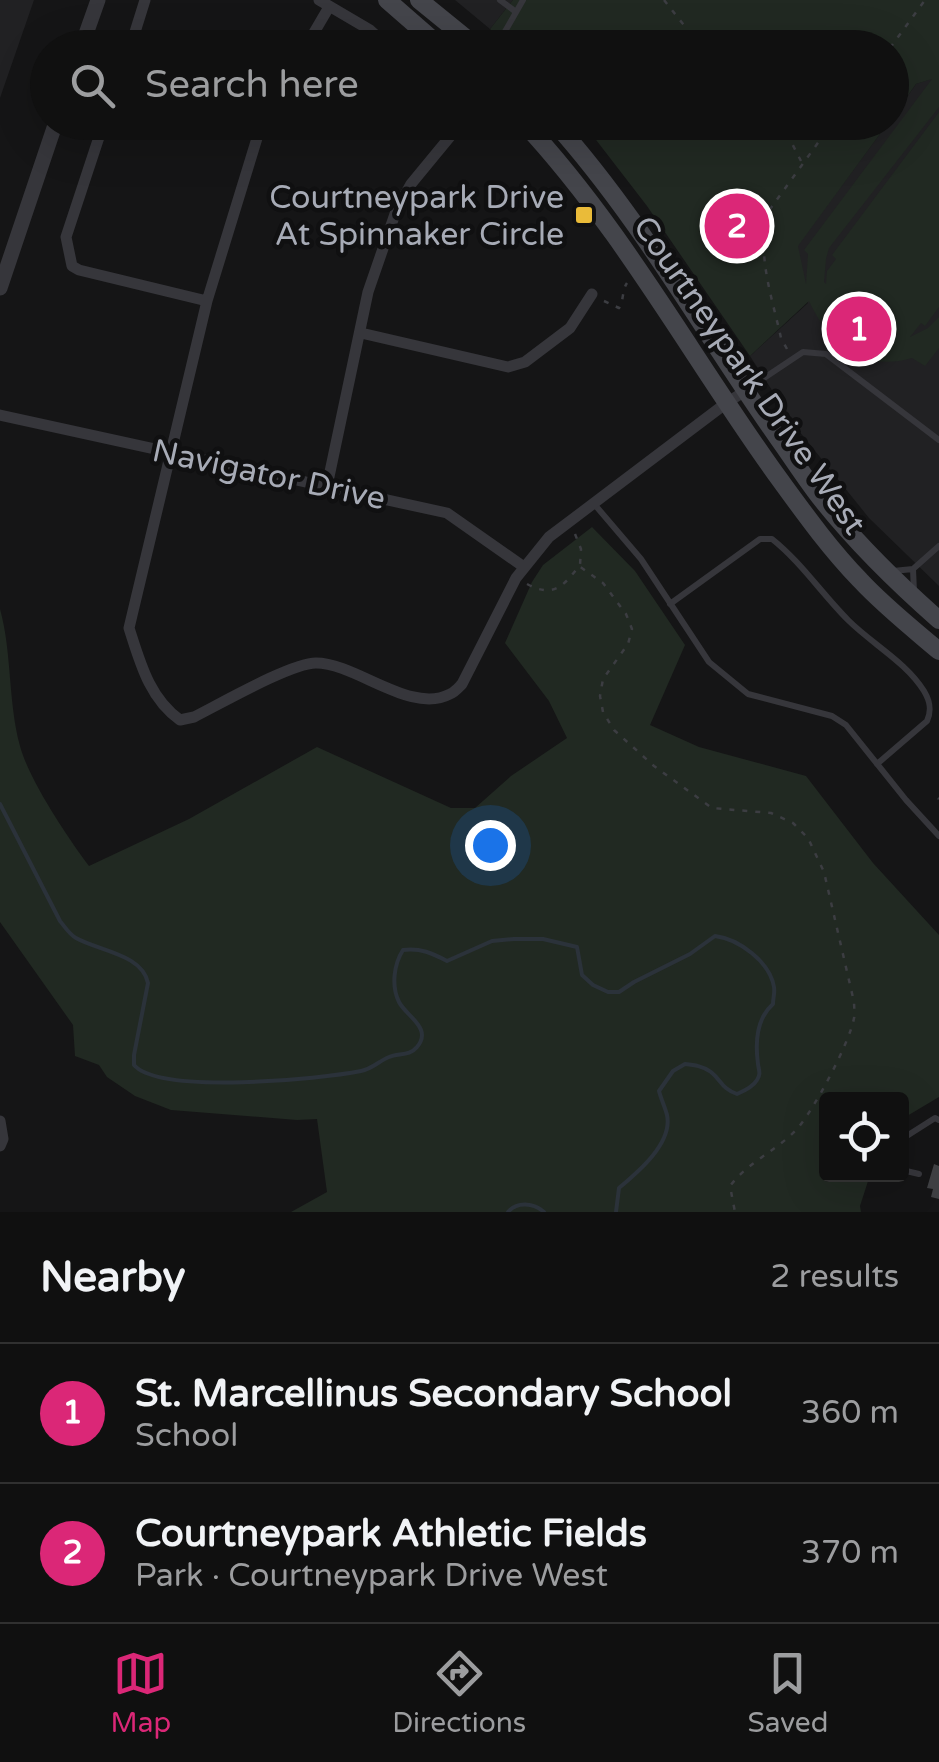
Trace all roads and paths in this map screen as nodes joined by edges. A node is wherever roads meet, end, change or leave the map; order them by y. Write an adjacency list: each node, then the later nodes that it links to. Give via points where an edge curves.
1 (98, 0): 11 (street)
2 (146, 0): 12 (street)
3 (387, 0): 15 (main road)
4 (419, 0): 16 (main road)
5 (500, 0): 10 (lane)
6 (523, 0): 10 (lane)
7 (664, 0): 18 (path)
8 (926, 0): 19 (path)
9 (324, 4): 13 (street); 14 (street)
10 (516, 12): 17 (lane)
11 (87, 30)
12 (136, 30)
13 (313, 30)
14 (370, 30)
15 (421, 30)
16 (456, 30)
17 (506, 30)
18 (688, 30)
19 (904, 30)
20 (50, 140): 30 (street)
21 (98, 140): 32 (street, via 66,237 72,266)
22 (256, 140): 32 (street)
23 (447, 140): 33 (street, via 396,211)
24 (540, 140): 36 (main road, Courtneypark Drive West, via 612,228)
25 (569, 140): 35 (main road, Courtneypark Drive West, via 649,242)
26 (790, 140): 28 (path)
27 (819, 140): 28 (path)
28 (802, 163): 34 (path, via 762,230 781,338)
29 (627, 283): 31 (path, via 618,308)
30 (0, 288)
31 (592, 294): 33 (street, via 570,328 508,368)
32 (207, 301): 39 (street)
33 (361, 333): 40 (street)
34 (792, 360): 35 (lane); 38 (lane, via 803,352 826,354)
35 (745, 391): 36 (street); 47 (main road, Courtneypark Drive West, via 822,500)
36 (726, 404): 41 (street); 51 (main road, Courtneypark Drive West, via 860,581)
37 (0, 415): 39 (street, Navigator Drive)
38 (939, 440)
39 (172, 453): 40 (street, Navigator Drive); 46 (street, via 128,628 145,677 164,709 180,720 313,662 410,696 450,694 462,684)
40 (328, 486): 46 (street, Navigator Drive, via 447,513)
41 (593, 503): 42 (street); 49 (lane)
42 (569, 520): 44 (path, via 581,549); 46 (street)
43 (939, 546): 45 (lane)
44 (579, 566): 46 (path, via 555,590 540,591); 60 (path, via 603,583 632,629 603,679 603,712 614,730 712,808 771,813 793,824 808,838 824,872 854,1018 814,1107 730,1186)
45 (913, 570): 47 (lane); 48 (lane)
46 (520, 572)
47 (886, 572): 48 (main road, Courtneypark Drive West)
48 (914, 598): 50 (main road, Courtneypark Drive West)
49 (670, 604): 52 (lane, via 709,662 748,694 832,716); 52 (lane, via 760,539 772,539 906,670 929,702 927,721)
50 (939, 620)
51 (939, 651)
52 (877, 764): 53 (lane)
53 (939, 836)
54 (939, 1120): 56 (lane)
55 (0, 1121): 57 (street)
56 (909, 1135)
57 (0, 1146)
58 (909, 1172): 59 (lane)
59 (919, 1174)
60 (735, 1212)

